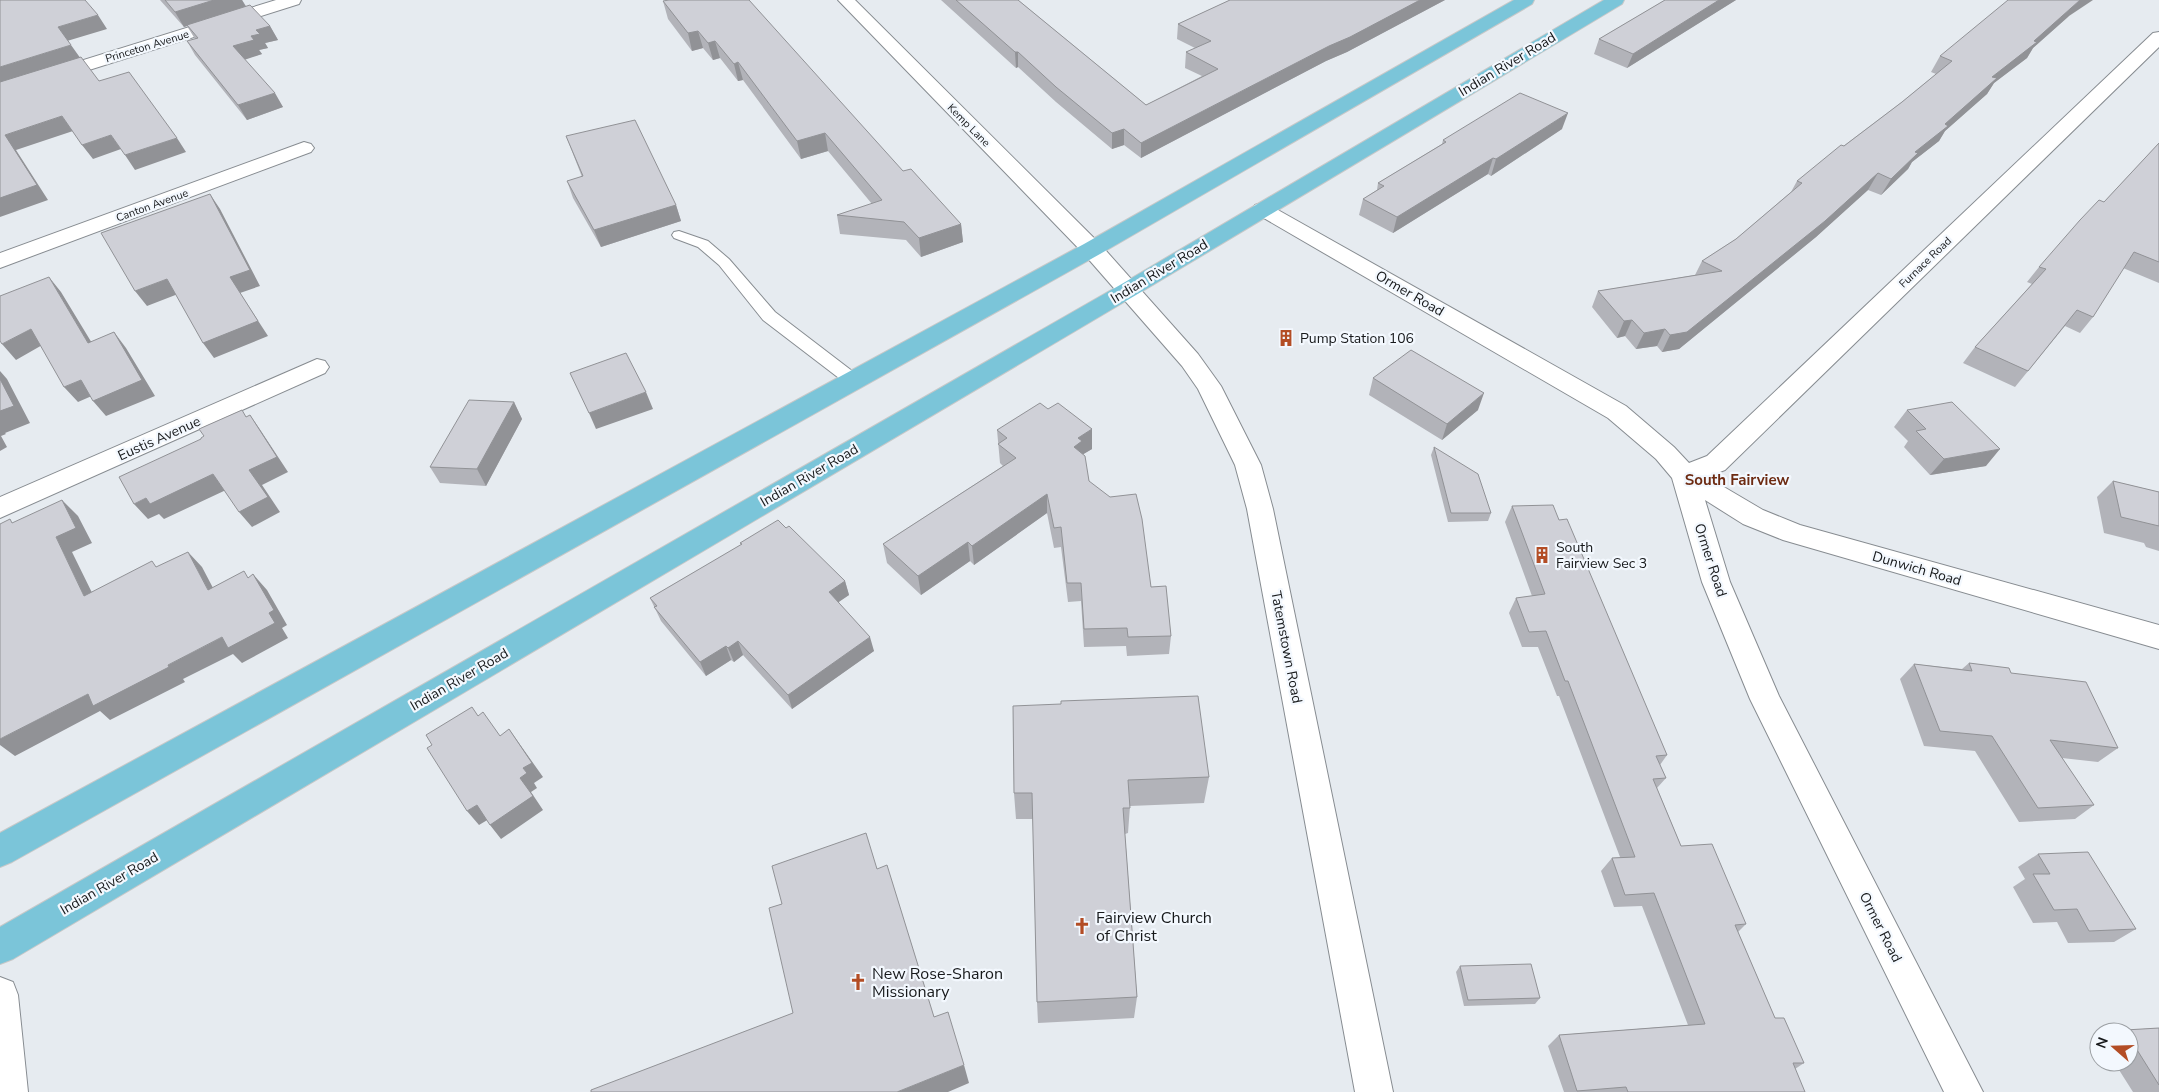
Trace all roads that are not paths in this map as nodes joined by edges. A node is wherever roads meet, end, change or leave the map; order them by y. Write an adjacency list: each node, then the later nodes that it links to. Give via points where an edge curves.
1 (293, 0): 6 (street, Princeton Avenue)
2 (846, 0): 10 (street, Kemp Lane)
3 (1526, 0): 10 (main road)
4 (1616, 0): 8 (main road, Indian River Road)
5 (2159, 37): 15 (street, Furnace Road, via 1716,463)
6 (0, 92)
7 (304, 148): 11 (street, Canton Avenue)
8 (1262, 209): 12 (main road, Indian River Road); 15 (street, Ormer Road, via 1617,412 1665,453)
9 (679, 235): 14 (lane, via 704,244 724,262 769,316)
10 (1092, 249): 12 (street, Tatemstown Road); 14 (main road)
11 (0, 261)
12 (1128, 290): 19 (main road, Indian River Road); 22 (street, Tatemstown Road, via 1209,386 1248,465 1260,509)
13 (317, 368): 16 (street, Eustis Avenue)
14 (854, 381): 18 (main road)
15 (1684, 476): 17 (street, Dunwich Road, via 1753,517 1793,533); 23 (street, Ormer Road, via 1716,582 1766,699)
16 (0, 508)
17 (2159, 637)
18 (0, 851)
19 (0, 947)
20 (0, 995): 21 (street)
21 (9, 1092)
22 (1374, 1092)
23 (1964, 1092)

